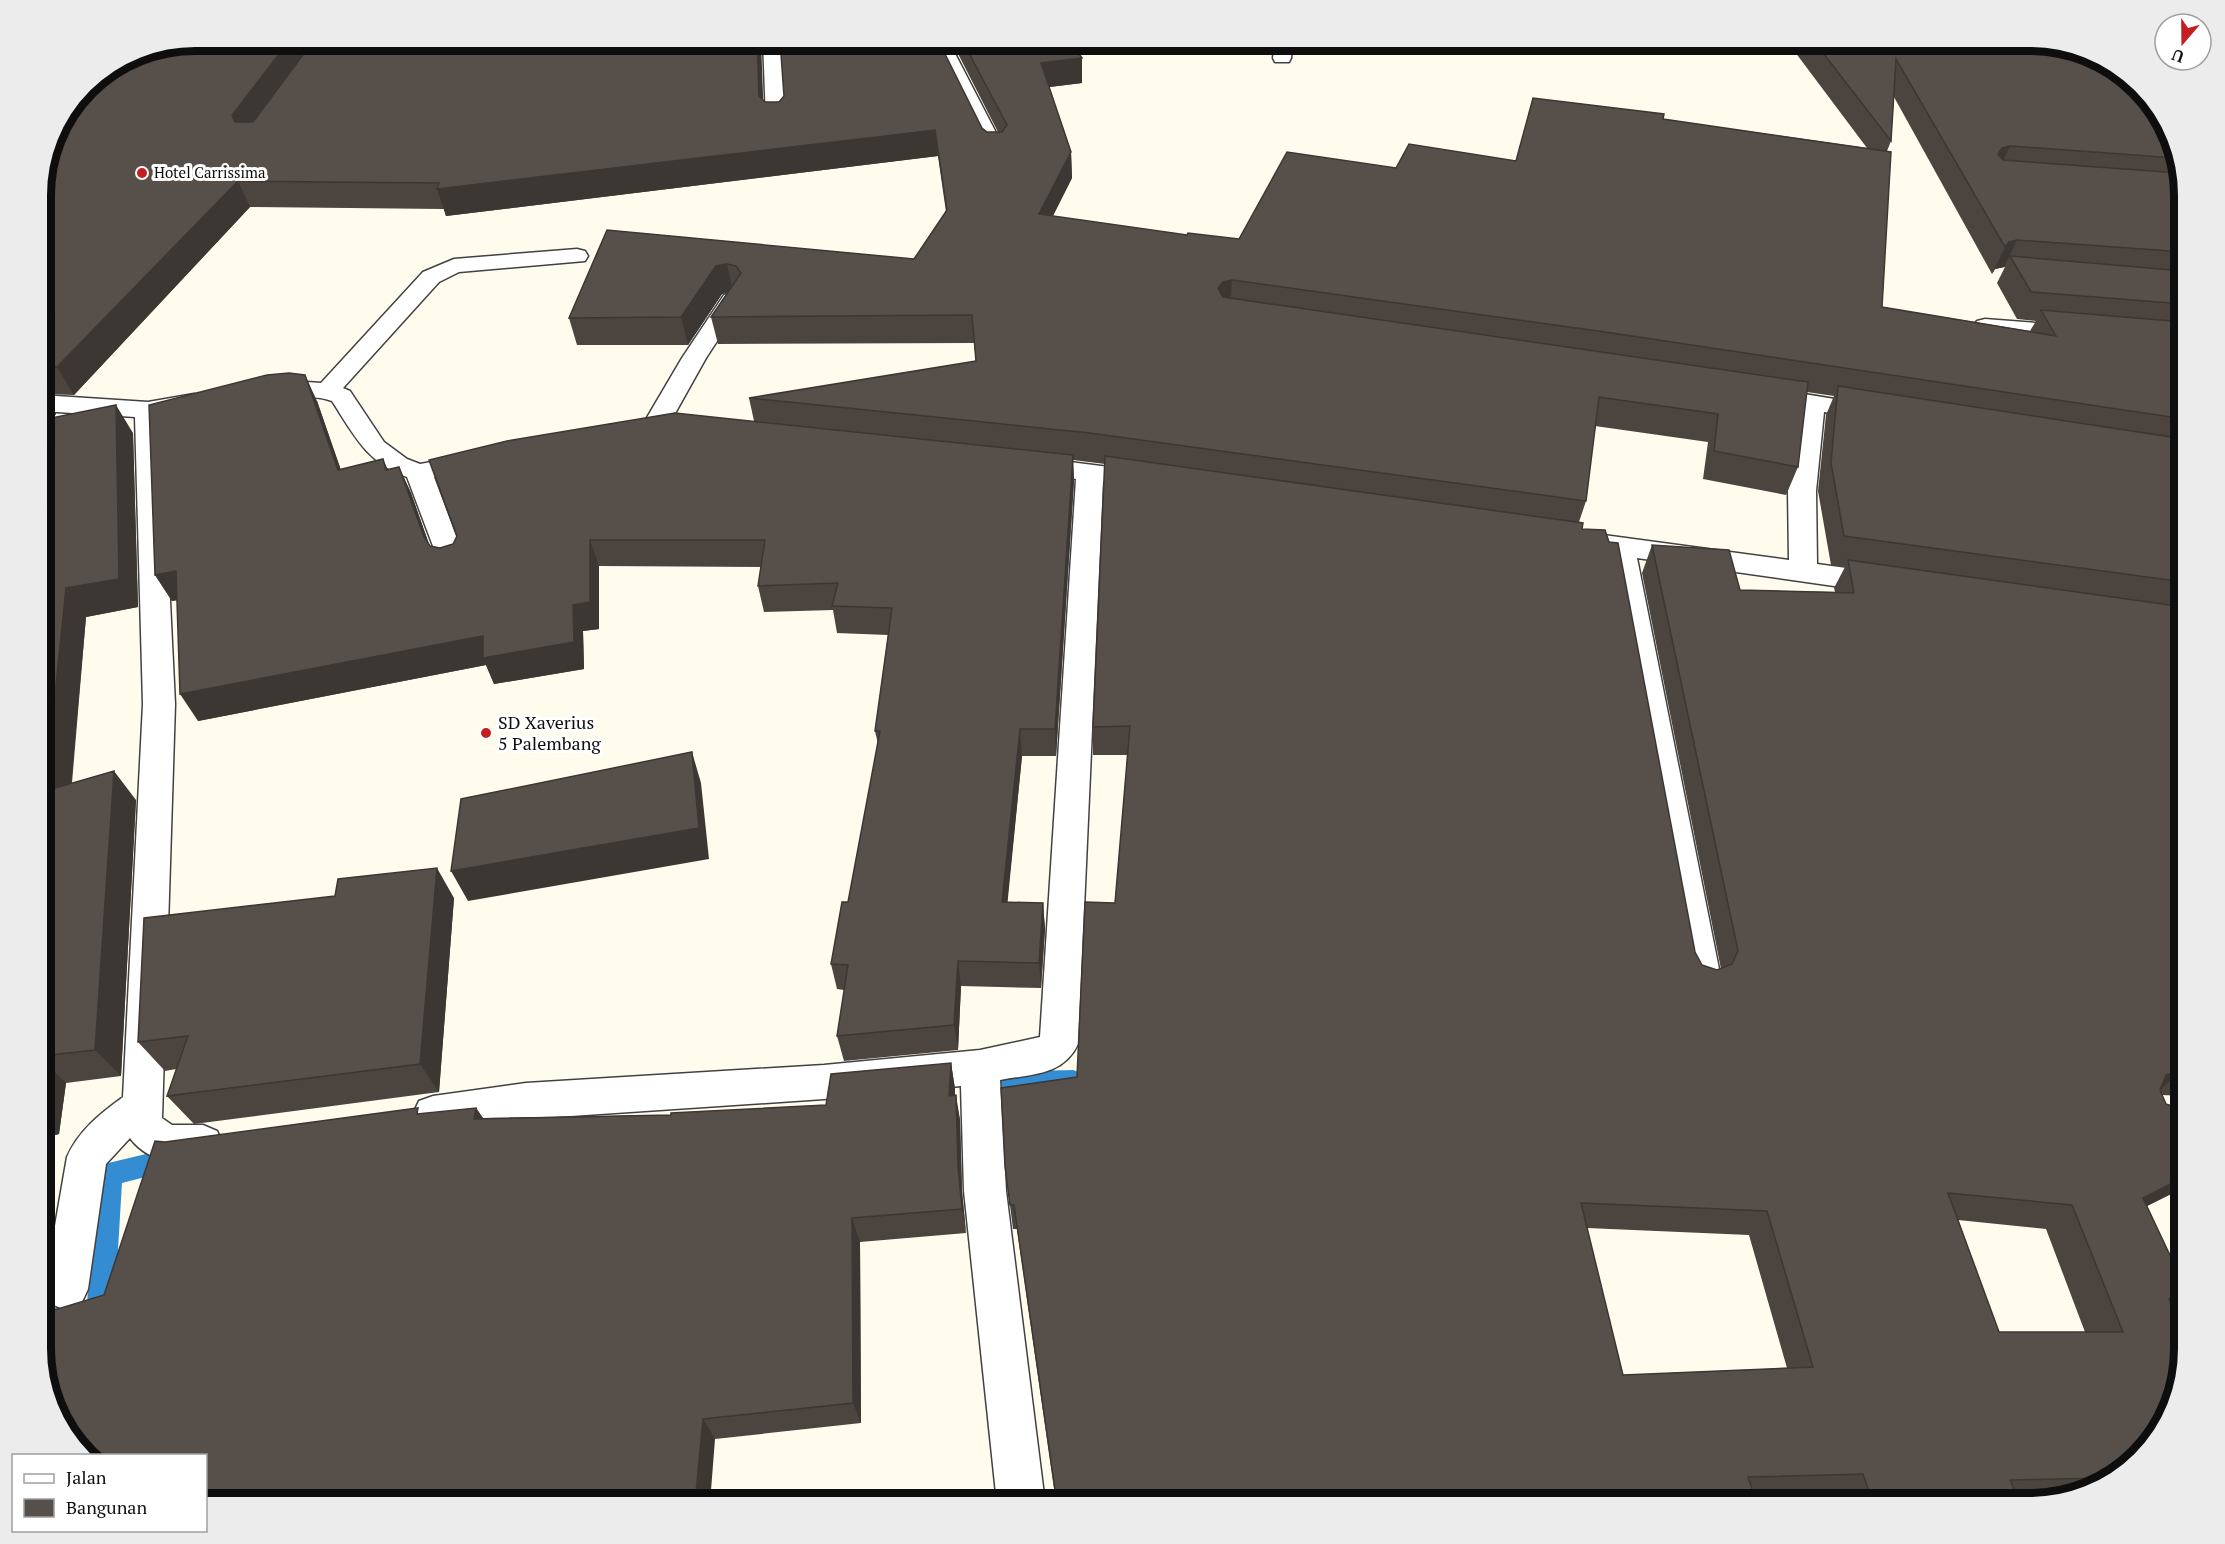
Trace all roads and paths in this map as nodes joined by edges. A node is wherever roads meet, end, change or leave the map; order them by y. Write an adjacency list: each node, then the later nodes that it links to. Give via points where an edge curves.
1 (773, 51): 3 (street)
2 (945, 51): 4 (street)
3 (776, 121)
4 (996, 152)
5 (577, 256): 9 (street, via 469,264 431,277)
6 (732, 300): 15 (street)
7 (1985, 326): 8 (street)
8 (2097, 335)
9 (327, 391): 13 (street, via 302,389 230,396); 18 (street, via 341,396 375,447 398,465)
10 (1743, 392): 11 (street)
11 (1812, 402): 14 (street); 24 (street, via 1802,491)
12 (51, 404): 13 (street)
13 (148, 410): 28 (street, via 159,704)
14 (1894, 415)
15 (655, 428)
16 (505, 456): 18 (street)
17 (1008, 463): 19 (street)
18 (419, 472): 23 (street)
19 (1090, 472): 20 (street); 27 (street, via 1059,1044 1050,1053)
20 (1173, 483)
21 (1550, 537): 22 (street)
22 (1621, 547): 24 (street); 26 (street)
23 (452, 563)
24 (1803, 572): 25 (street)
25 (1907, 587)
26 (1702, 979)
27 (981, 1087): 29 (street, via 824,1082 526,1101); 32 (street, via 985,1191)
28 (141, 1107): 30 (street, via 142,1123 157,1141 190,1146); 31 (street, via 109,1130 87,1157)
29 (399, 1118)
30 (236, 1140)
31 (66, 1289)
32 (1020, 1493)

